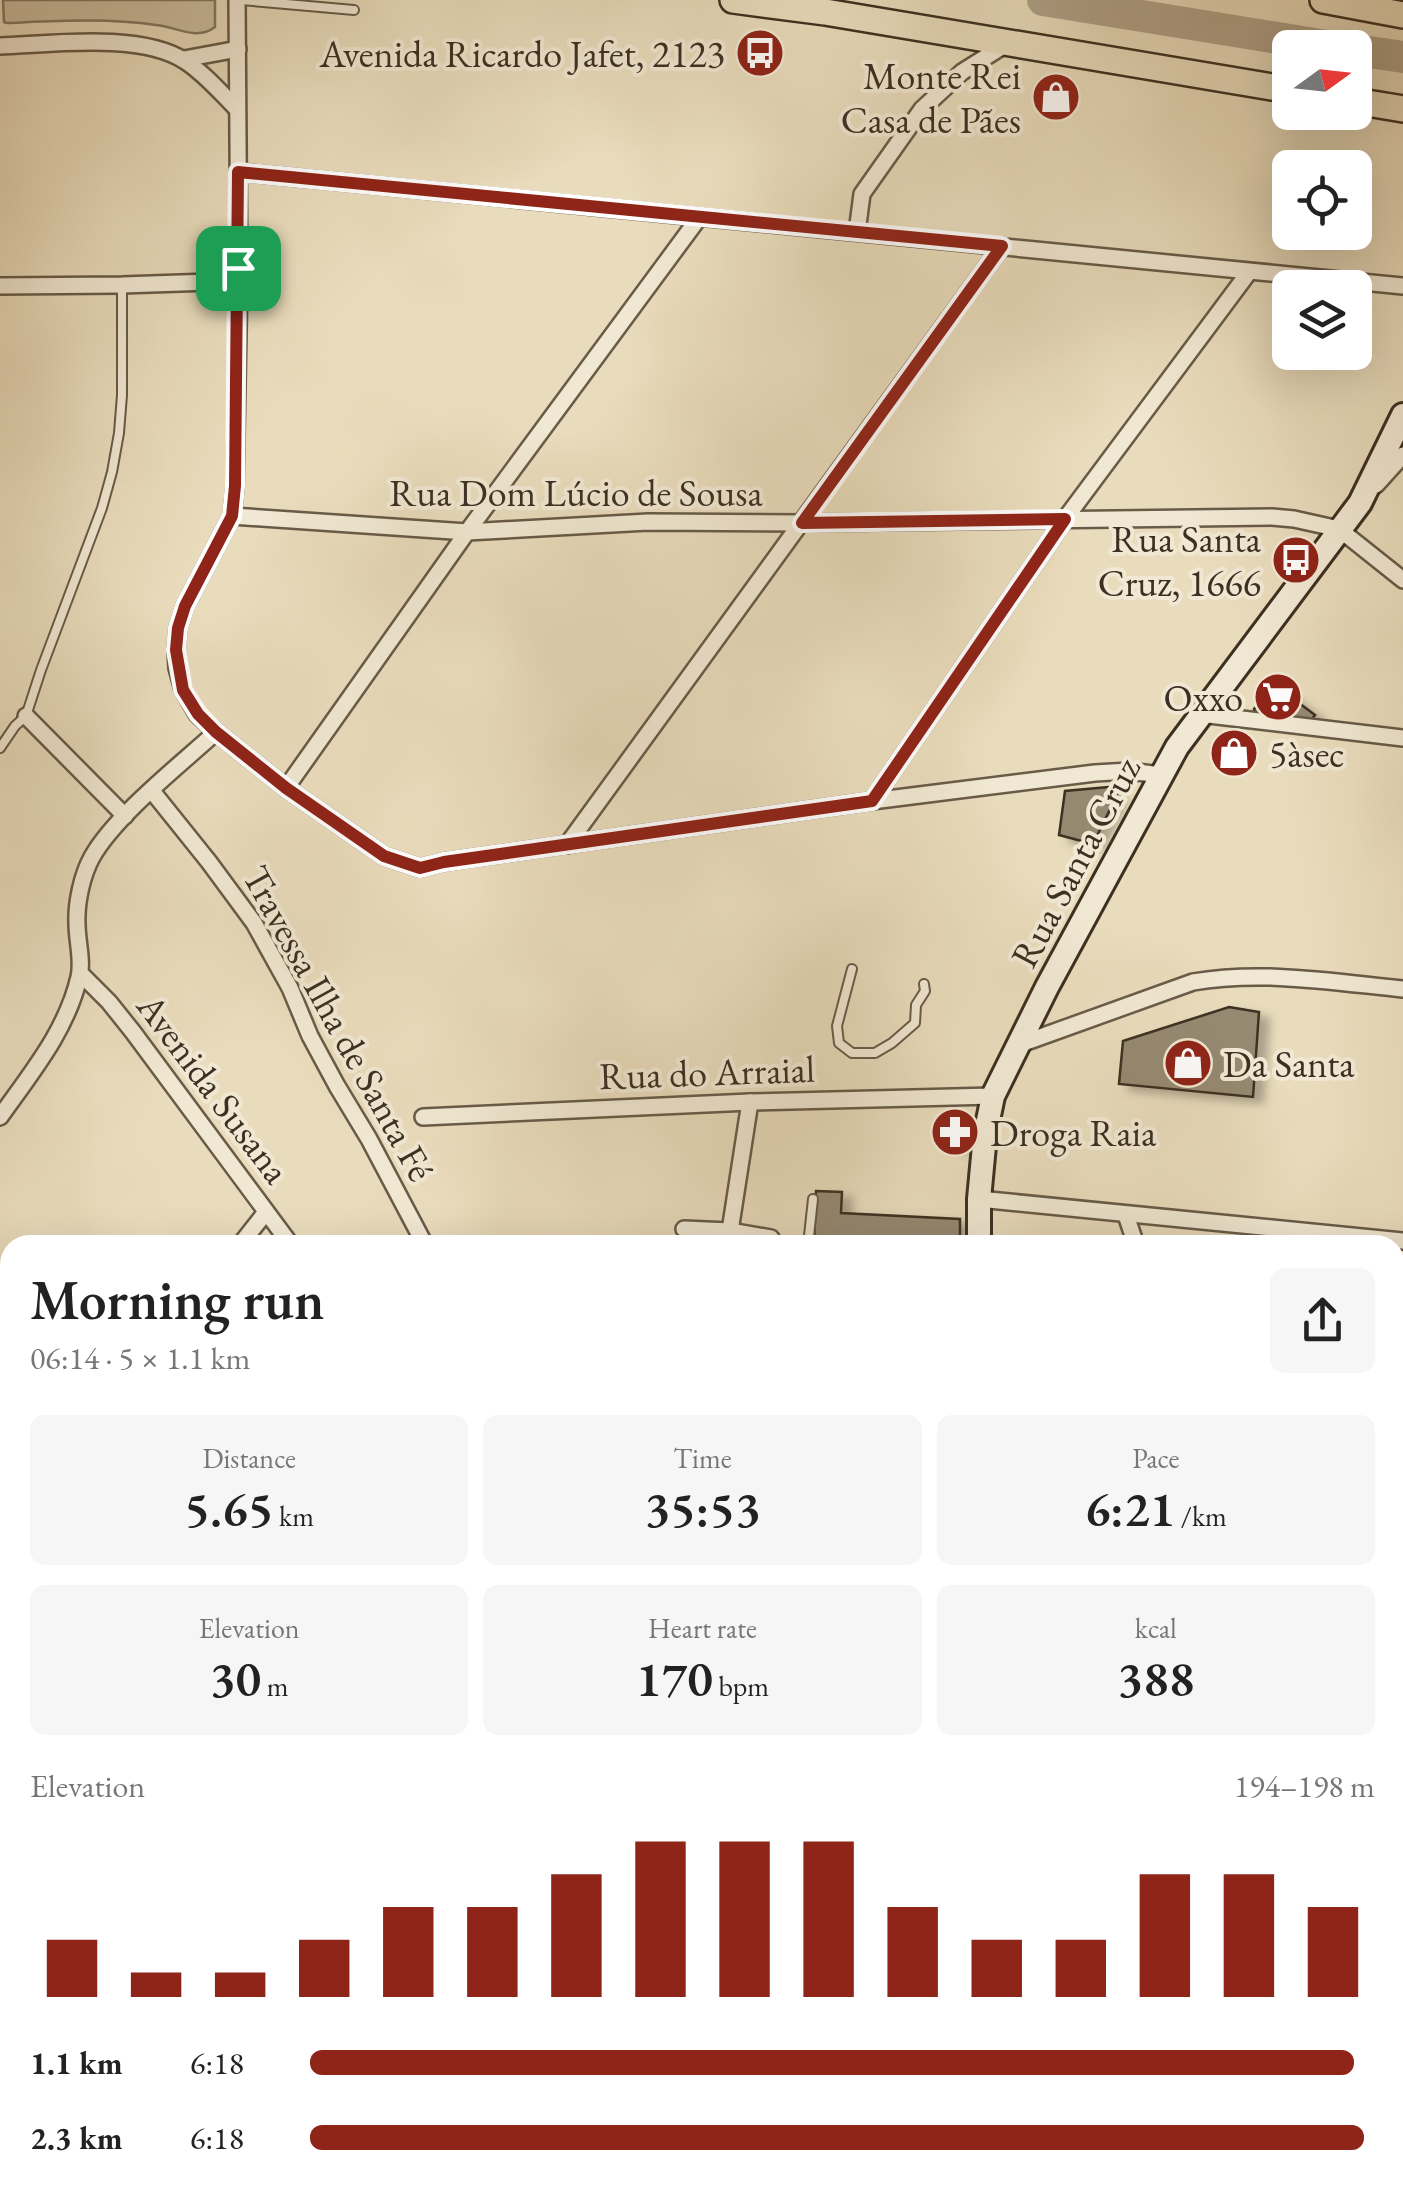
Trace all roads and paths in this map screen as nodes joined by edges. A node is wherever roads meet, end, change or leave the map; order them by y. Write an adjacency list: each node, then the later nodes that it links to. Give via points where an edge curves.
1 (239, 0): 5 (lane); 8 (street)
2 (734, 0): 6 (main road)
3 (1322, 0): 4 (main road)
4 (1400, 9)
5 (354, 10)
6 (1011, 42): 10 (main road); 16 (street, via 962,72 922,110 862,194)
7 (0, 46): 9 (street, via 128,44)
8 (238, 49): 9 (street); 12 (street)
9 (184, 59): 12 (street)
10 (1272, 87)
11 (1372, 103): 13 (main road)
12 (237, 109): 14 (street)
13 (1403, 109)
14 (238, 172): 15 (street); 19 (street)
15 (698, 218): 16 (street); 30 (street)
16 (856, 232): 17 (street)
17 (1002, 246): 18 (street); 28 (street)
18 (1250, 272): 22 (street); 27 (street)
19 (238, 282): 20 (street); 26 (street)
20 (122, 285): 21 (street); 33 (lane, via 122,395 112,472)
21 (0, 286)
22 (1403, 286)
23 (1403, 415): 25 (main road, Rua Santa Cruz)
24 (1403, 455): 25 (street, Rua Santa Cruz)
25 (1360, 503): 29 (main road, Rua Santa Cruz)
26 (232, 516): 30 (street, Rua Dom Lúcio de Sousa); 34 (street, via 185,606 176,650 183,690)
27 (1065, 519): 28 (street, Rua Dom Lúcio de Sousa); 29 (street, Rua Dom Lúcio de Sousa, via 1272,517); 40 (street)
28 (802, 523): 30 (street, Rua Dom Lúcio de Sousa, via 648,522); 42 (street)
29 (1340, 530): 31 (street); 32 (main road, Rua Santa Cruz)
30 (466, 532): 38 (street)
31 (1403, 580)
32 (1200, 714): 35 (street); 37 (main road, Rua Santa Cruz)
33 (26, 716): 36 (lane); 41 (street)
34 (216, 732): 38 (street); 39 (street)
35 (1403, 738)
36 (0, 748)
37 (1161, 775): 40 (street, via 1113,771); 47 (main road, Rua Santa Cruz)
38 (286, 788): 42 (street, via 384,856 420,868)
39 (152, 791): 41 (street); 60 (street, Travessa Ilha de Santa Fé, via 254,923)
40 (872, 801): 42 (street)
41 (125, 816): 44 (street, via 90,860 81,890)
42 (567, 845)
43 (852, 968): 45 (lane, via 837,1026 839,1042 852,1053 875,1053 908,1029)
44 (80, 973): 50 (street, via 55,1038); 54 (street, Avenida Susana, via 133,1032)
45 (924, 984)
46 (1403, 989): 47 (street, via 1258,976 1192,982)
47 (1018, 1045): 48 (main road, Rua Santa Cruz)
48 (994, 1096): 49 (street, Rua do Arraial); 52 (main road, Rua Santa Cruz)
49 (750, 1102): 51 (street, Rua do Arraial); 57 (street)
50 (0, 1117)
51 (422, 1117)
52 (979, 1199): 55 (street); 63 (main road, Rua Santa Cruz)
53 (814, 1200): 62 (lane)
54 (266, 1212): 58 (street); 59 (street, Avenida Susana)
55 (1126, 1215): 64 (street); 65 (street)
56 (684, 1229): 57 (street)
57 (730, 1232): 61 (street)
58 (248, 1235)
59 (283, 1235)
60 (421, 1235)
61 (750, 1235)
62 (809, 1235)
63 (978, 1235)
64 (1133, 1235)
65 (1339, 1235)

